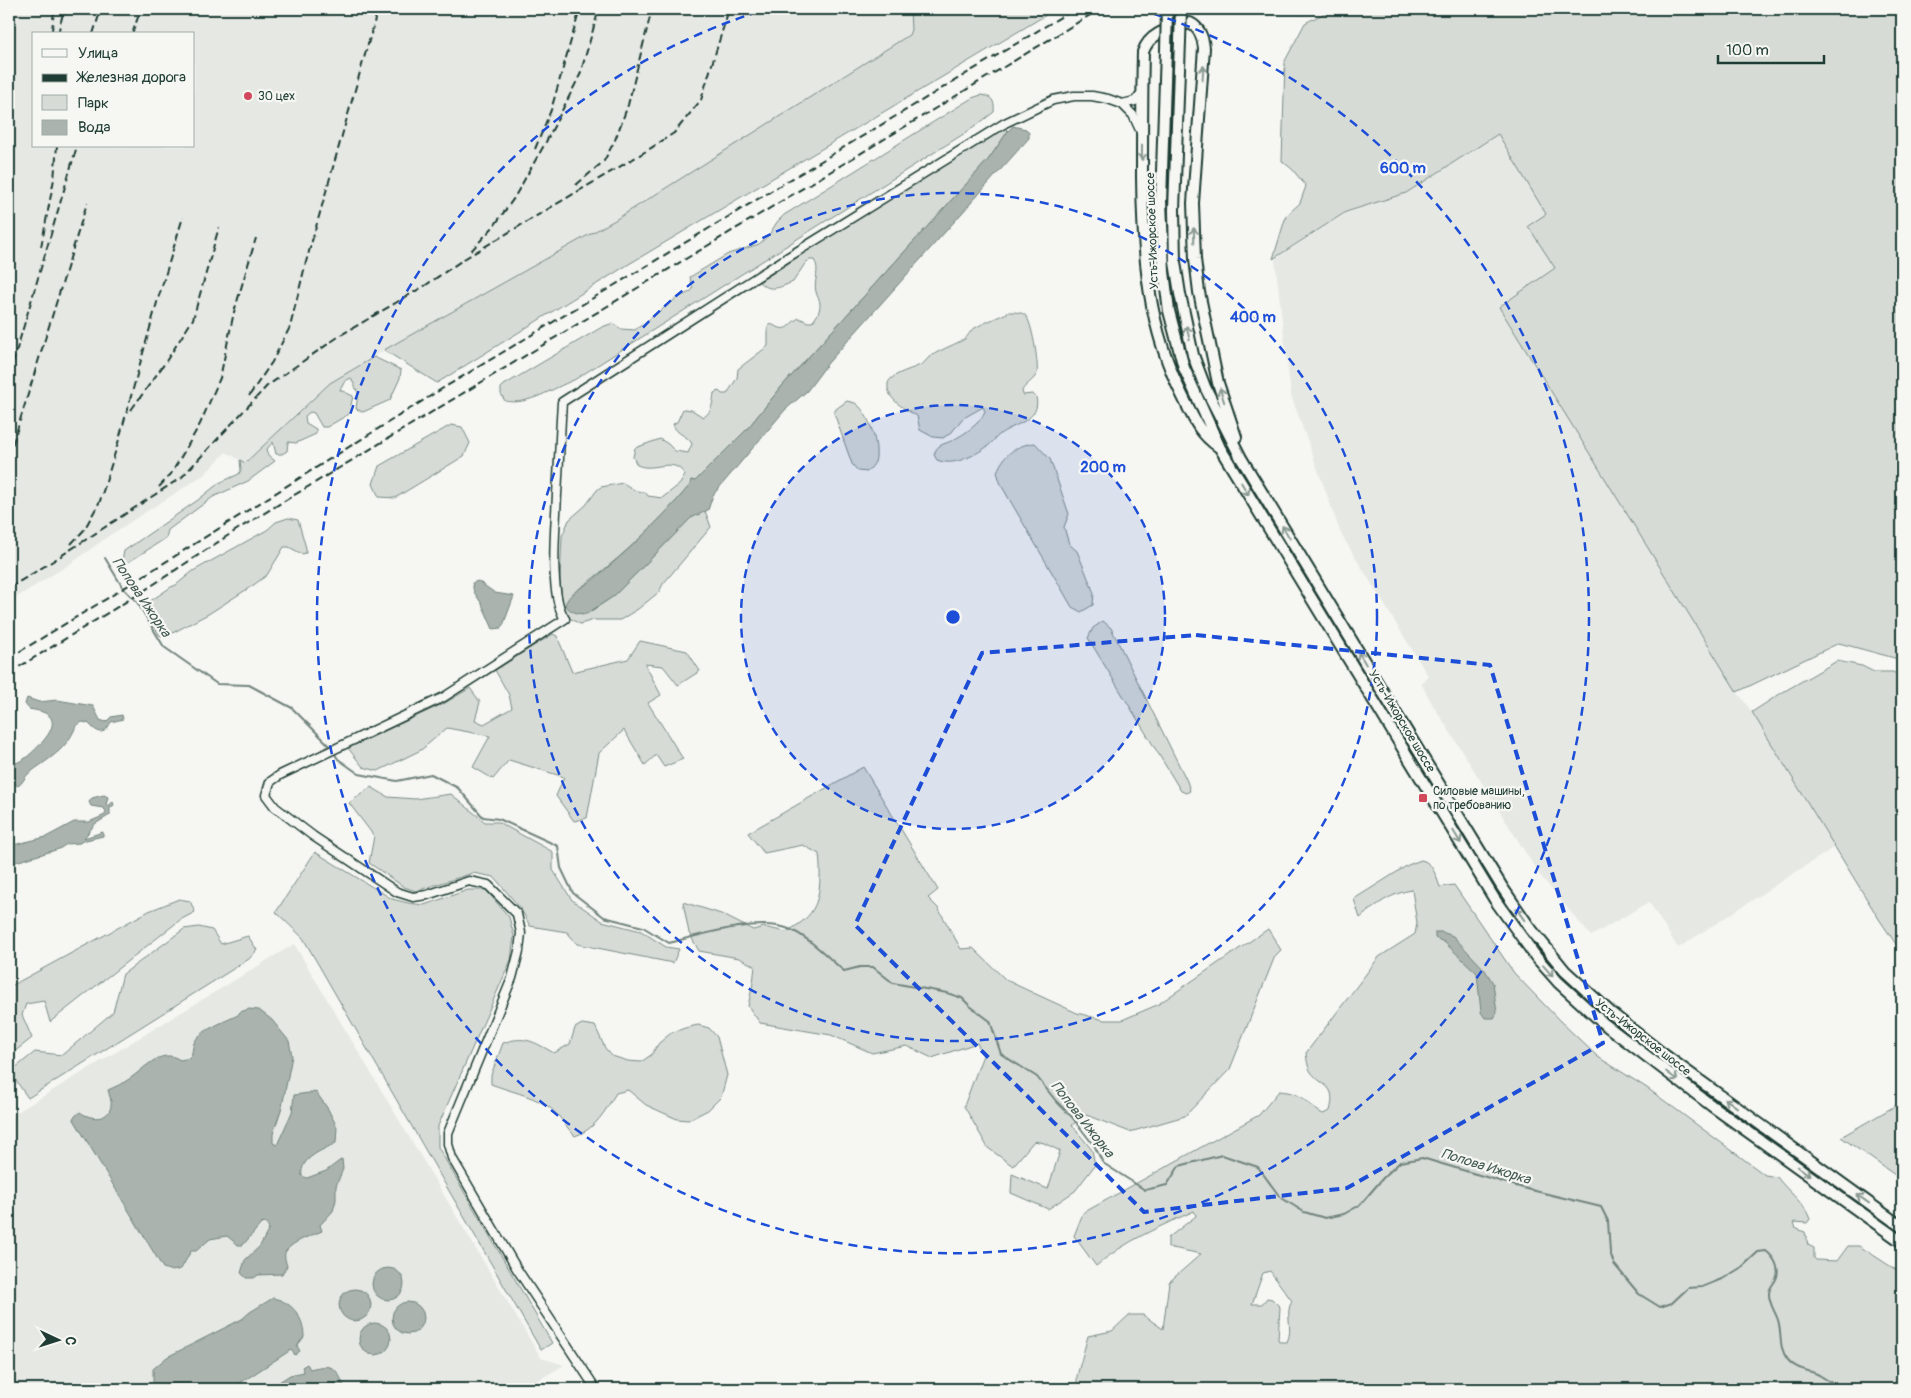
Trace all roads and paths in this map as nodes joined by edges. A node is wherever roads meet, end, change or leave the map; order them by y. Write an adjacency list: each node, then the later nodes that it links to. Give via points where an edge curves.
1 (1168, 9): 6 (street, Усть-Ижорское шоссе, bridge, via 1162,201 1164,272 1169,311 1184,368)
2 (1181, 9): 7 (street, Усть-Ижорское шоссе, one-way to 2, bridge, via 1205,387 1193,355 1175,262)
3 (1142, 93): 4 (street, via 1135,101); 5 (street); 7 (street, one-way to 3, via 1218,383 1195,259 1194,203 1204,48 1203,39 1194,25 1190,23 1156,34 1146,44)
4 (1122, 104): 5 (street); 10 (street, via 1092,96 1074,96 1053,100 1005,123 562,402 554,566 565,619 444,697 297,766 270,782 266,796 274,807 398,892 413,897 469,881 488,884 517,914 521,933 512,978 448,1133 448,1144 452,1158 517,1269)
5 (1142, 135): 6 (street, one-way to 6, via 1144,255 1153,315 1171,373 1190,412 1205,437)
6 (1220, 448): 9 (street, Усть-Ижорское шоссе, one-way to 9, via 1495,900 1536,957 1603,1024)
7 (1241, 458): 8 (street, Усть-Ижорское шоссе, one-way to 7, via 1663,1054 1565,971 1502,887)
8 (1902, 1227)
9 (1902, 1242)
10 (596, 1389)

